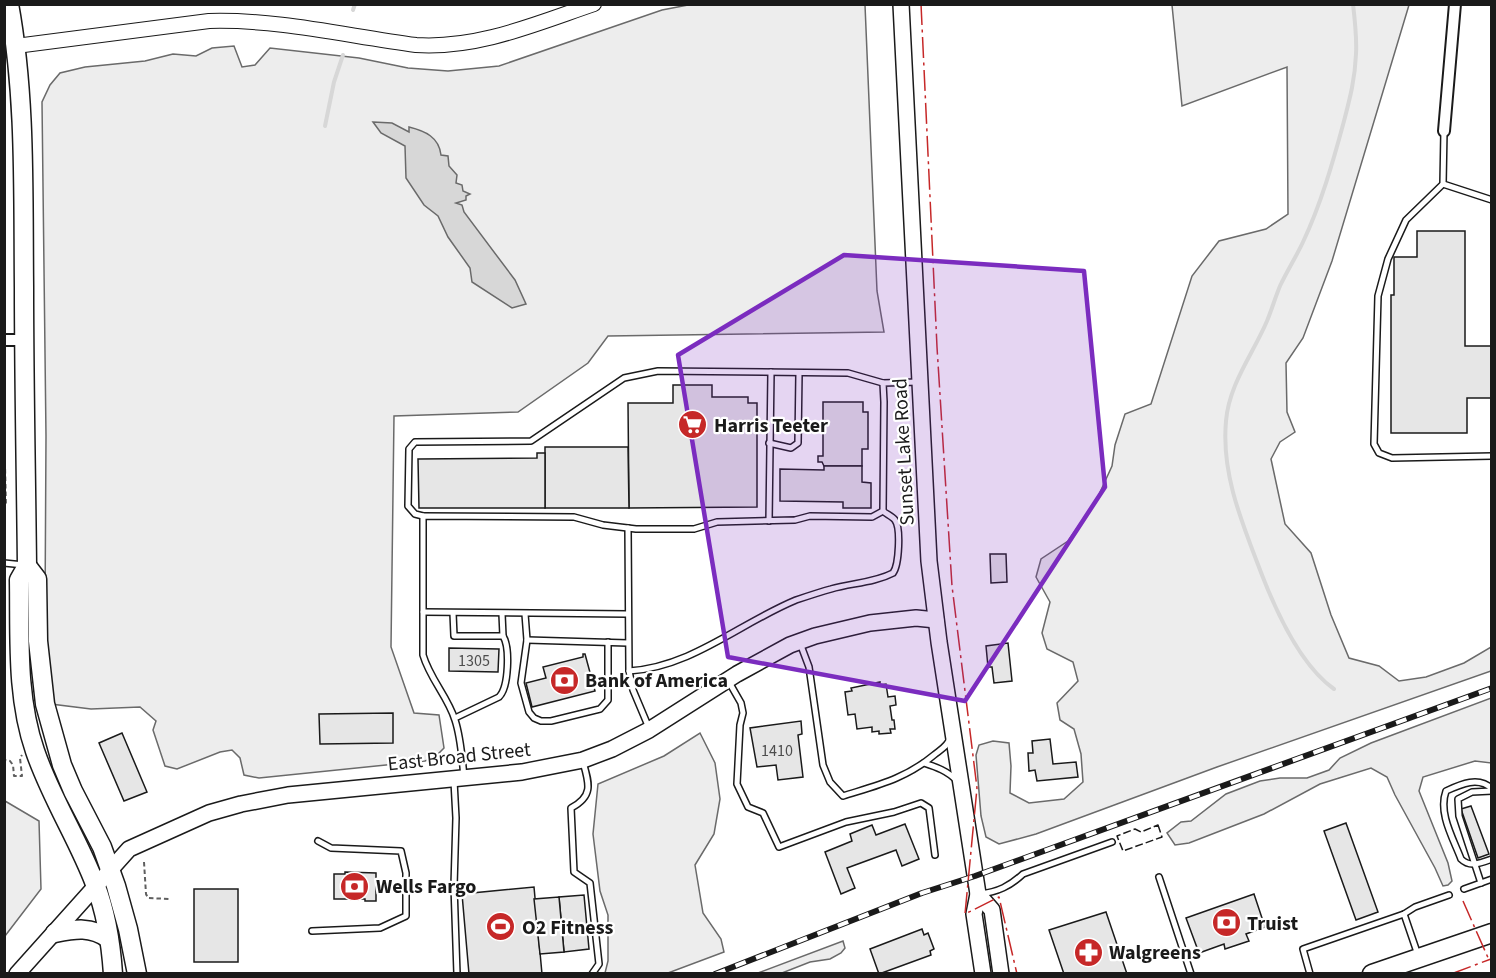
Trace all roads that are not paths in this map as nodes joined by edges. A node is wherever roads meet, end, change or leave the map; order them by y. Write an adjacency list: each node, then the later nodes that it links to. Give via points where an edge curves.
1 (9, 4): 5 (highway)
2 (594, 4): 5 (street, via 488,39 439,46 257,22 209,21)
3 (901, 4): 13 (main road, Sunset Lake Road)
4 (1455, 4): 6 (street)
5 (10, 47): 10 (highway, via 22,113)
6 (1444, 131): 7 (lane)
7 (1443, 184): 8 (lane); 16 (lane, via 1406,220 1388,259 1378,296 1374,444 1379,453 1392,458)
8 (1491, 200)
9 (4, 340): 10 (street)
10 (24, 340): 22 (highway)
11 (771, 372): 12 (lane); 15 (lane); 18 (lane, via 658,371 624,378 531,441 416,442 409,449 408,506)
12 (799, 372): 14 (lane, via 848,373); 15 (lane, via 798,443 791,448)
13 (921, 382): 14 (lane); 28 (main road, Sunset Lake Road)
14 (883, 383): 17 (lane)
15 (769, 443): 19 (lane)
16 (1491, 456)
17 (883, 511): 19 (lane, via 872,517 810,516); 34 (lane, via 895,520 898,528 898,564 893,573 796,601 692,655)
18 (423, 516): 20 (lane, via 574,517); 23 (lane)
19 (769, 521): 20 (lane, via 717,522 694,528)
20 (628, 528): 27 (lane)
21 (4, 563): 22 (lane)
22 (27, 566): 49 (highway, via 37,579 40,665 54,740 73,791); 53 (highway, via 19,580 25,711 44,774)
23 (423, 612): 24 (lane); 36 (lane, via 423,655)
24 (453, 613): 25 (lane); 29 (lane, via 454,636)
25 (502, 614): 26 (lane); 29 (lane)
26 (525, 614): 27 (lane); 30 (lane)
27 (627, 614): 33 (lane)
28 (936, 620): 31 (main road, East Broad Street, via 870,623); 38 (main road, Sunset Lake Road)
29 (503, 636): 36 (lane, via 507,683 504,692)
30 (527, 640): 32 (lane); 32 (lane, via 521,683 529,712 541,721 605,705)
31 (800, 641): 35 (main road, East Broad Street); 40 (lane, via 809,667 824,765 830,782 843,796 901,778)
32 (608, 642): 33 (lane)
33 (628, 643): 34 (lane)
34 (629, 671): 37 (lane)
35 (728, 680): 37 (main road, East Broad Street); 46 (lane, via 743,713 737,784 748,807 762,813 779,848 846,822 921,802 929,808)
36 (455, 718): 41 (lane, via 462,754)
37 (650, 730): 39 (main road, East Broad Street)
38 (952, 731): 40 (lane, via 948,743); 42 (main road, Sunset Lake Road)
39 (583, 760): 41 (main road, East Broad Street); 67 (lane, via 589,783 586,795 571,808 572,844 574,872 590,884 599,964)
40 (924, 763): 42 (lane, via 952,776)
41 (459, 779): 49 (main road, East Broad Street, via 288,795 241,804 153,837 129,849); 66 (lane, via 454,886)
42 (963, 787): 55 (main road, Sunset Lake Road)
43 (1491, 790): 48 (lane, via 1472,792 1458,800 1459,816); 48 (lane, via 1483,782 1469,782 1446,790 1443,800 1461,859 1466,864)
44 (318, 841): 58 (lane, via 331,848 401,851 406,873 405,916 380,928)
45 (1112, 842): 55 (lane, via 1023,874 993,892)
46 (935, 855)
47 (1491, 859): 48 (lane)
48 (1475, 864): 52 (lane)
49 (110, 868): 53 (main road, East Broad Street); 65 (highway)
50 (1159, 877): 70 (lane)
51 (1491, 879): 52 (lane)
52 (1481, 883): 54 (lane)
53 (96, 885): 59 (main road, East Broad Street); 61 (highway)
54 (1464, 889)
55 (978, 894): 68 (main road, Sunset Lake Road, via 974,914); 69 (main road, Sunset Lake Road, via 992,910)
56 (1449, 895): 57 (lane)
57 (1404, 914): 62 (lane); 71 (lane, via 1303,949)
58 (312, 931)
59 (55, 933): 61 (highway, via 85,928); 63 (main road, East Broad Street)
60 (1491, 933): 62 (highway)
61 (109, 939): 64 (highway)
62 (1419, 957): 72 (highway)
63 (17, 974)
64 (112, 974)
65 (137, 974)
66 (457, 974)
67 (592, 974)
68 (982, 974)
69 (1001, 974)
70 (1191, 974)
71 (1310, 974)
72 (1372, 974)

